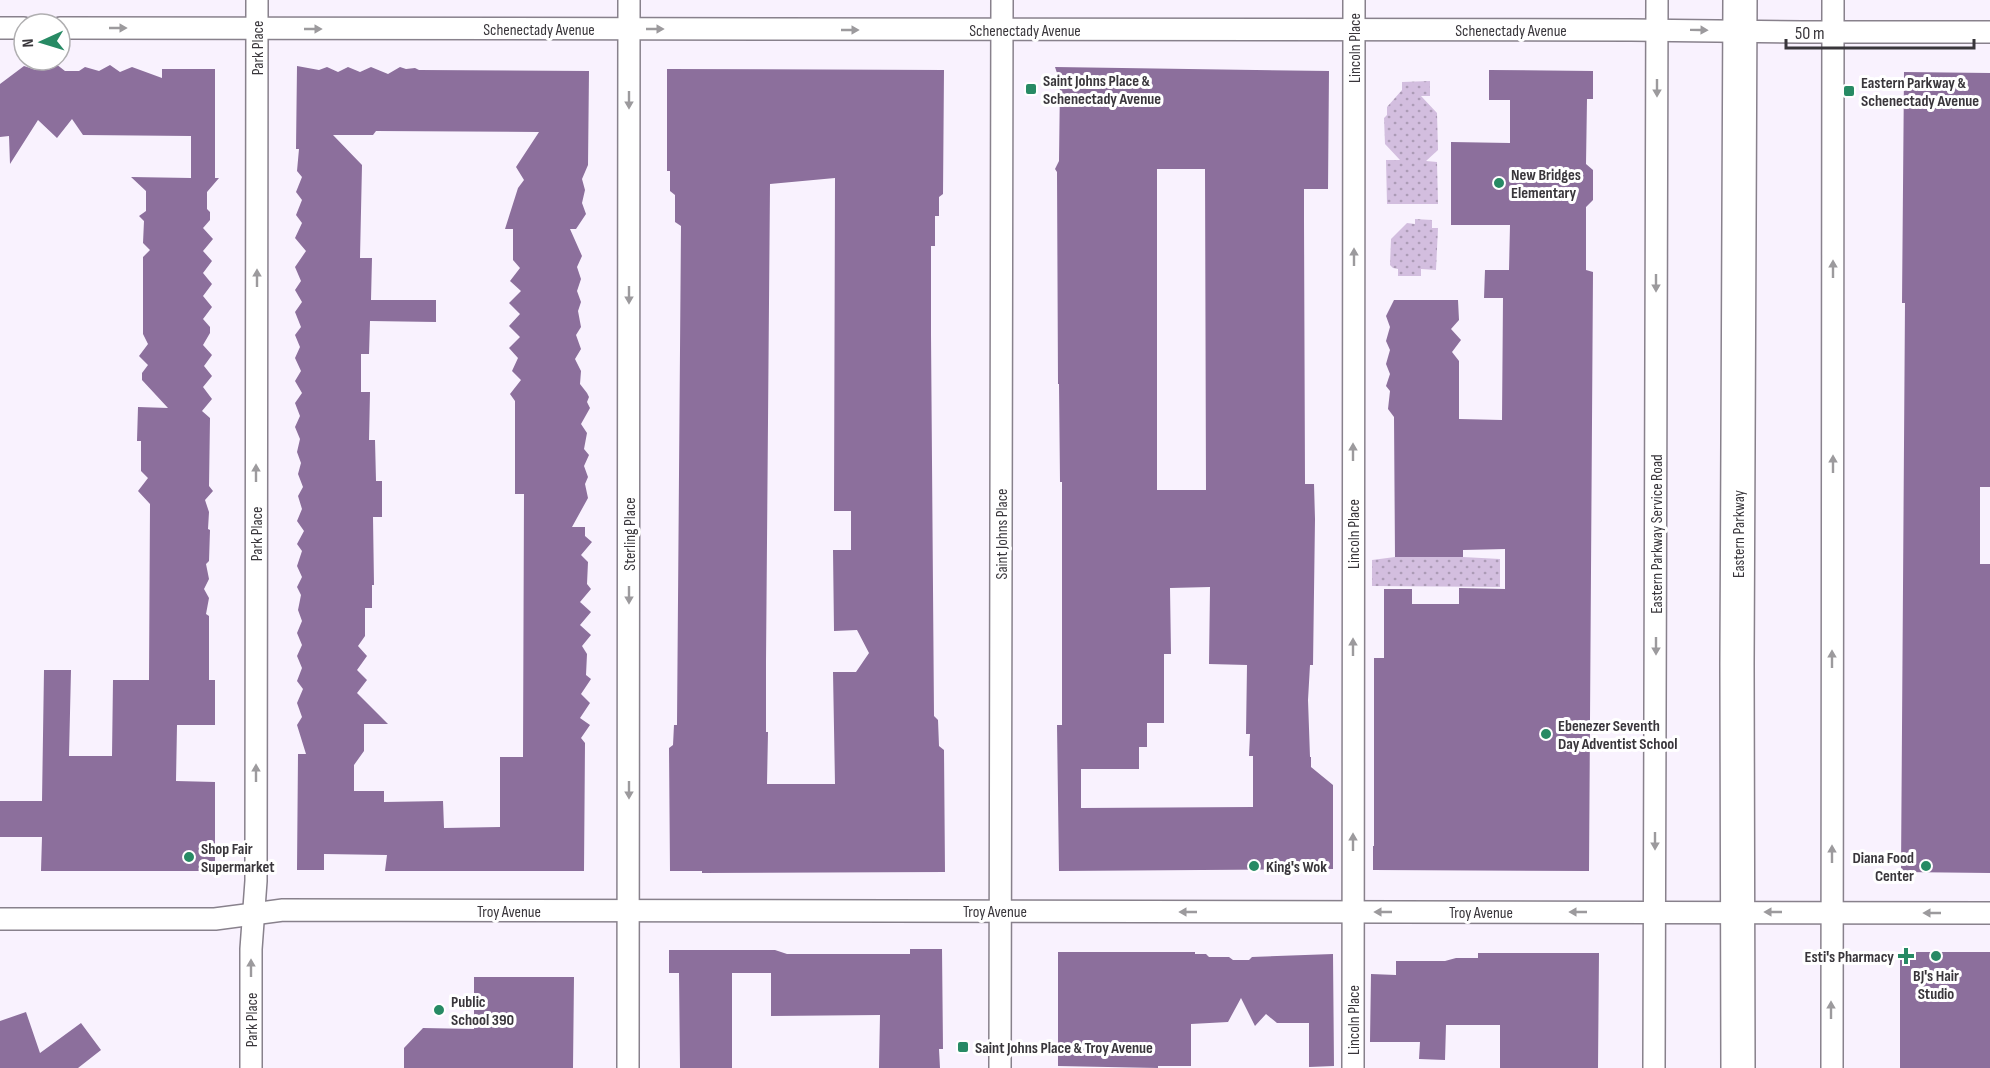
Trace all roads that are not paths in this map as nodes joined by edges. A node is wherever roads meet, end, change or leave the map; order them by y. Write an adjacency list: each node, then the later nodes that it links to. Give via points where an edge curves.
1 (257, 0): 9 (street, Park Place)
2 (629, 0): 10 (street, Sterling Place)
3 (1002, 0): 11 (street, Saint Johns Place)
4 (1354, 0): 12 (street, Lincoln Place)
5 (1657, 0): 13 (street, Eastern Parkway Service Road)
6 (1833, 0): 14 (street)
7 (1740, 15): 13 (street, Schenectady Avenue, one-way to 7); 14 (street, Schenectady Avenue); 20 (main road, Eastern Parkway)
8 (72, 28): 9 (street, Schenectady Avenue, one-way to 9)
9 (257, 29): 10 (street, Schenectady Avenue, one-way to 10); 23 (street, Park Place, one-way to 9)
10 (629, 29): 11 (street, Schenectady Avenue, one-way to 11); 16 (street, Sterling Place, one-way to 16)
11 (1002, 30): 12 (street, Schenectady Avenue); 17 (street, Saint Johns Place)
12 (1354, 30): 13 (street, Schenectady Avenue); 18 (street, Lincoln Place, one-way to 12)
13 (1657, 30): 19 (street, Eastern Parkway Service Road, one-way to 19)
14 (1833, 32): 15 (street, Schenectady Avenue); 21 (street, one-way to 14)
15 (1990, 32)
16 (629, 910): 17 (street, Troy Avenue); 23 (street, Troy Avenue, via 283,910); 26 (street, Sterling Place)
17 (1000, 911): 18 (street, Troy Avenue, one-way to 17); 27 (street, Saint Johns Place)
18 (1353, 912): 19 (street, Troy Avenue, one-way to 18); 28 (street, Lincoln Place)
19 (1655, 912): 20 (street, Troy Avenue); 29 (street, Eastern Parkway Service Road)
20 (1739, 912): 21 (street, Troy Avenue, one-way to 20); 30 (main road, Eastern Parkway)
21 (1832, 913): 22 (street, Troy Avenue, one-way to 21); 31 (street, one-way to 21)
22 (1990, 913)
23 (254, 914): 24 (street, Troy Avenue, via 215,919); 25 (street, Park Place, one-way to 23)
24 (0, 919)
25 (251, 1068)
26 (628, 1068)
27 (1000, 1068)
28 (1353, 1068)
29 (1654, 1068)
30 (1738, 1068)
31 (1832, 1068)

